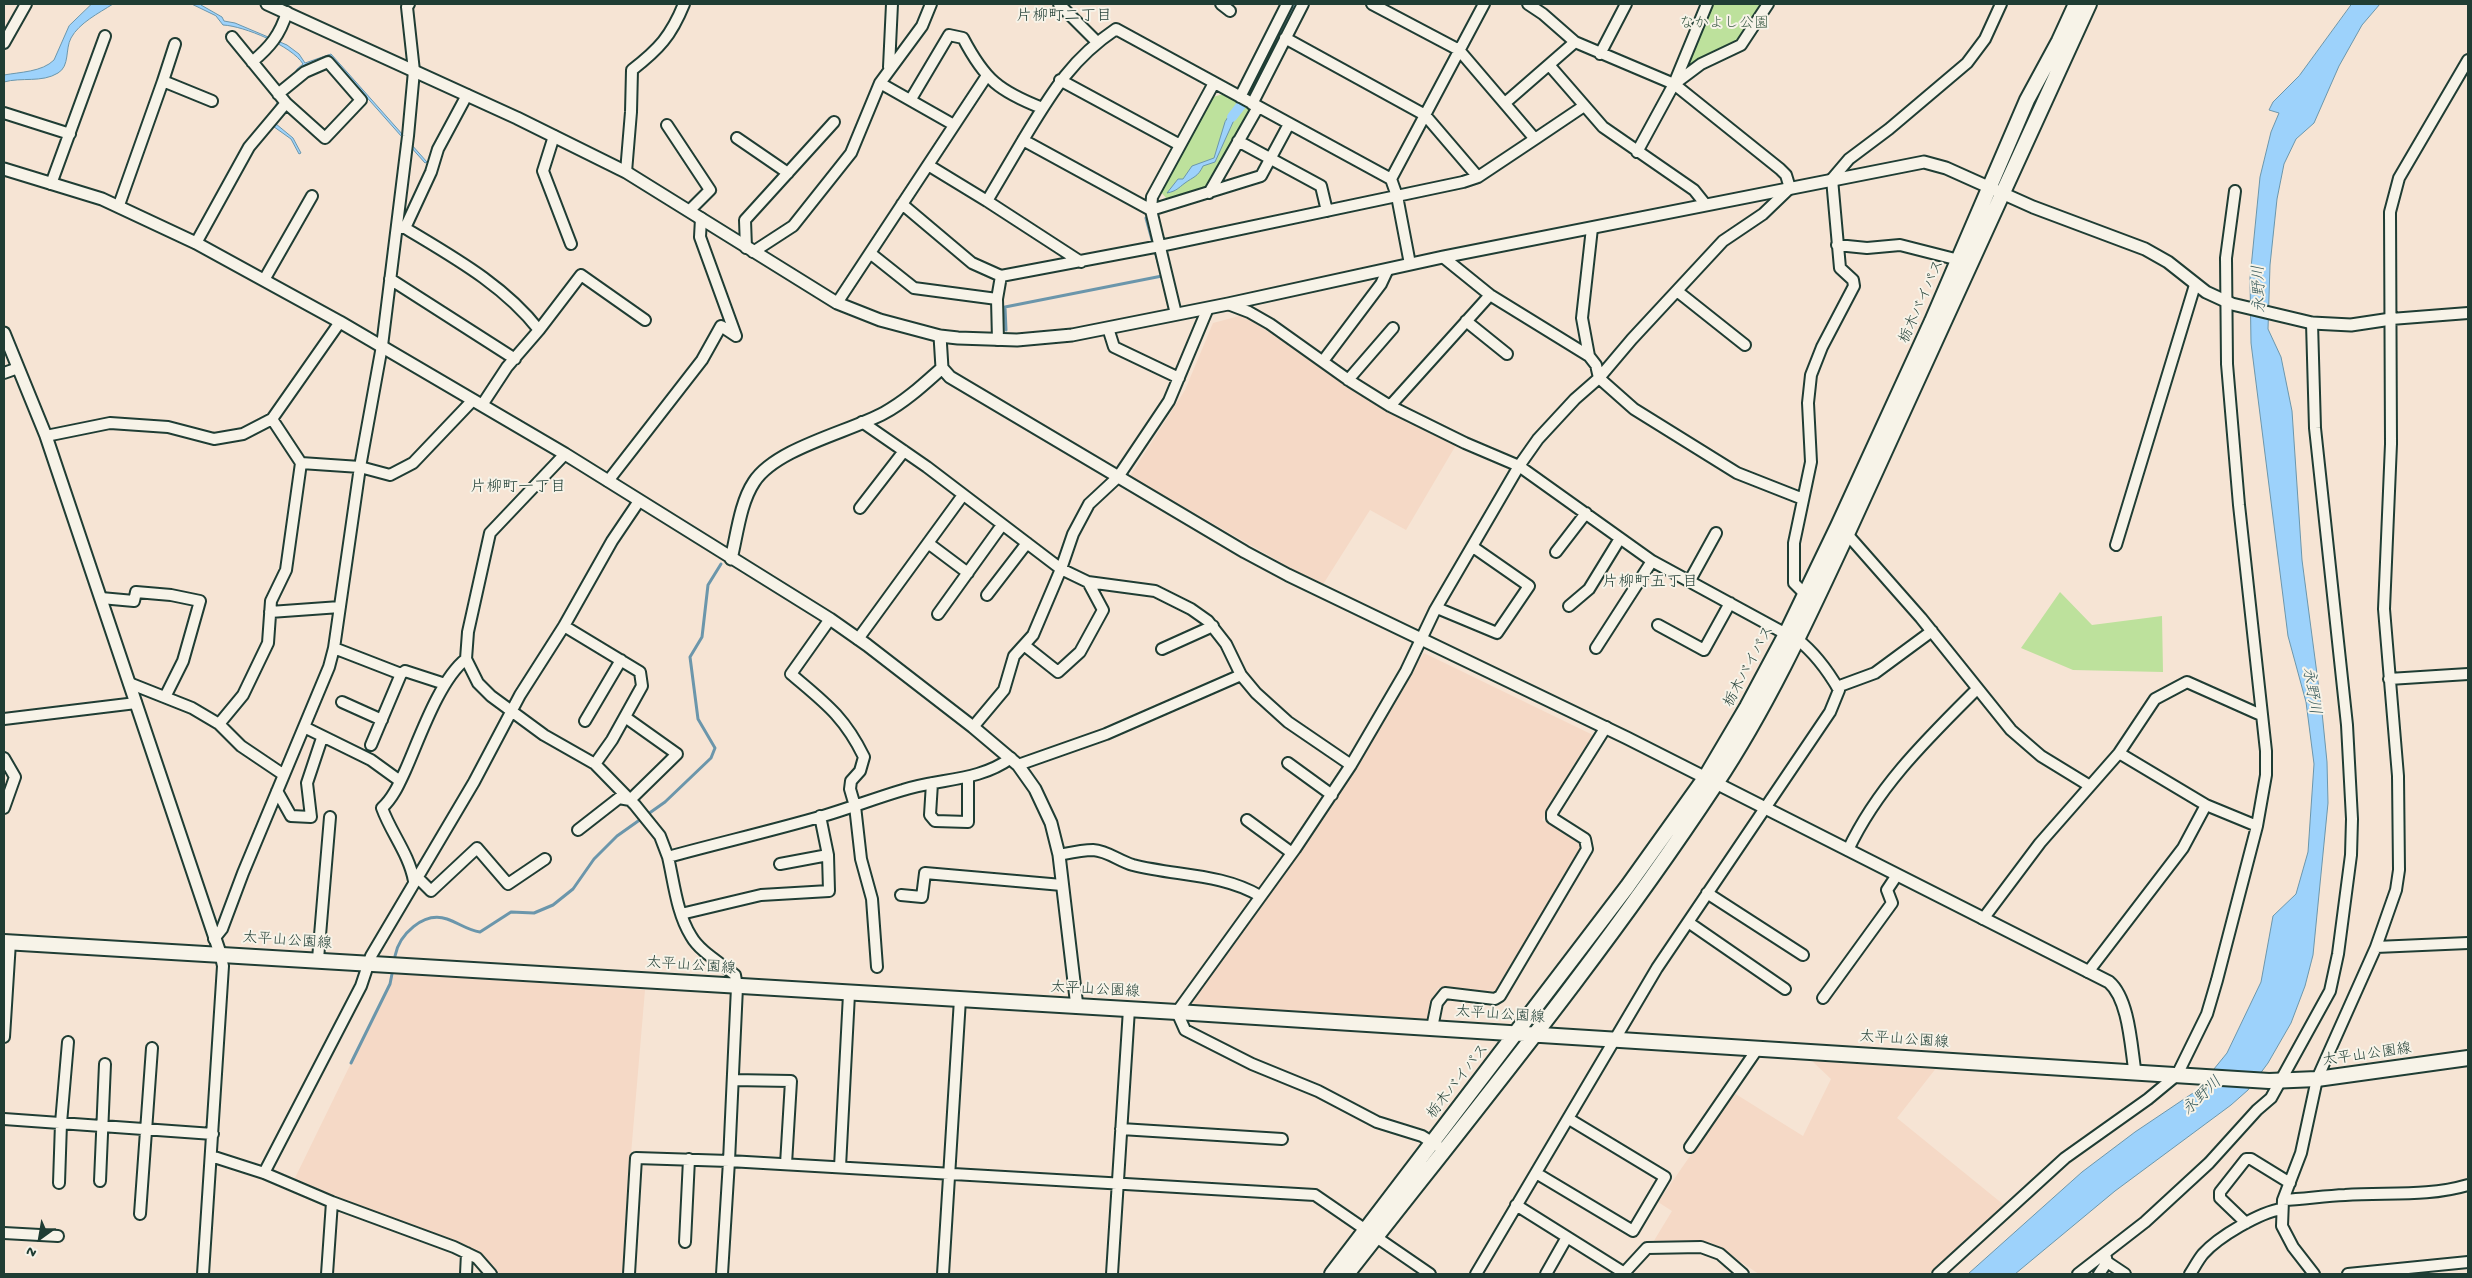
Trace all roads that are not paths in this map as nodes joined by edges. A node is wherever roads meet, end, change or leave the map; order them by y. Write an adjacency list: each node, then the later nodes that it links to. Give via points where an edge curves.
1 (26, 4): 25 (street)
2 (268, 4): 20 (street)
3 (409, 4): 35 (street)
4 (684, 4): 69 (street, via 670,35 632,70)
5 (892, 4): 34 (street)
6 (931, 4): 34 (street, via 922,26)
7 (1059, 4): 26 (street)
8 (1221, 4): 21 (street)
9 (1288, 4): 44 (street)
10 (1303, 4): 24 (street)
11 (1372, 4): 29 (street)
12 (1484, 4): 29 (street)
13 (1528, 4): 27 (street)
14 (1626, 4): 30 (street)
15 (1707, 4): 41 (street)
16 (1768, 4): 41 (street, via 1741,45 1700,64)
17 (2001, 4): 73 (street, via 1985,39 1967,63 1849,159)
18 (2076, 4): 77 (main road, 栃木バイパス, via 2027,100)
19 (2089, 4): 77 (main road, 栃木バイパス)
20 (288, 8): 32 (street, via 272,45); 35 (street)
21 (1230, 11)
22 (105, 36): 58 (street)
23 (232, 37): 32 (street)
24 (1285, 38): 49 (street); 53 (street)
25 (4, 42)
26 (1097, 42): 37 (street); 40 (street, via 1116,29)
27 (1575, 42): 30 (street); 33 (street)
28 (175, 44): 38 (street)
29 (1459, 50): 48 (street); 53 (street)
30 (1600, 54): 41 (street)
31 (2468, 60): 115 (street, via 2399,178 2390,212)
32 (252, 62): 42 (street)
33 (1550, 66): 48 (street); 50 (street)
34 (889, 67): 39 (street)
35 (414, 71): 43 (street); 89 (street)
36 (986, 76): 45 (street, via 963,38 949,35); 51 (street, via 1014,97); 57 (street)
37 (1060, 80): 51 (street); 64 (street)
38 (163, 81): 46 (street); 83 (street)
39 (880, 82): 45 (street); 95 (street, via 851,153 792,226)
40 (1214, 83): 44 (street); 64 (street)
41 (1674, 84): 65 (street); 75 (street, via 1786,174)
42 (278, 94): 47 (street); 47 (street, via 305,72 328,62 361,100 325,138)
43 (467, 95): 59 (street); 89 (street)
44 (1240, 97): 49 (street)
45 (911, 99): 57 (street)
46 (212, 101)
47 (286, 103): 91 (street, via 249,147)
48 (1505, 103): 61 (street)
49 (1255, 105): 55 (street); 63 (street)
50 (1584, 106): 61 (street); 65 (street, via 1603,127)
51 (1042, 108): 62 (street)
52 (4, 112): 58 (street)
53 (1424, 115): 71 (street); 72 (street)
54 (834, 122): 70 (street)
55 (1289, 124): 66 (street); 72 (street)
56 (667, 125): 85 (street, via 710,190)
57 (954, 125): 67 (street)
58 (70, 134): 74 (street)
59 (554, 136): 69 (street); 92 (street, via 543,171)
60 (737, 138): 70 (street)
61 (1535, 139): 71 (street)
62 (1023, 140): 81 (street); 86 (street)
63 (1238, 141): 66 (street); 78 (street)
64 (1180, 145): 86 (street, via 1152,197)
65 (1637, 152): 84 (street, via 1694,190)
66 (1270, 159): 78 (street, via 1261,176); 87 (street, via 1321,186)
67 (928, 164): 81 (street); 82 (street)
68 (4, 169): 74 (street)
69 (626, 172): 85 (street)
70 (788, 172): 95 (street, via 746,220)
71 (1478, 177): 80 (street)
72 (1391, 179): 80 (street)
73 (1832, 179): 75 (street); 77 (street, via 1924,162 1946,168); 94 (street)
74 (52, 184): 83 (street)
75 (1790, 188): 84 (street); 106 (street, via 1763,214 1723,241)
76 (2235, 190): 110 (street, via 2226,258)
77 (1996, 191): 98 (main road, 栃木バイパス); 105 (street, via 2145,249 2168,262); 157 (main road, 栃木バイパス)
78 (1209, 193): 86 (street)
79 (312, 196): 104 (street)
80 (1397, 196): 87 (street); 100 (street)
81 (987, 201): 99 (street)
82 (902, 204): 96 (street); 102 (street, via 972,263)
83 (119, 205): 91 (street)
84 (1706, 205): 90 (street)
85 (690, 210): 88 (street)
86 (1151, 210): 93 (street)
87 (1327, 211): 93 (street)
88 (701, 218): 95 (street); 149 (street, via 700,237 736,336 721,326 702,360)
89 (401, 227): 103 (street); 122 (street, via 492,284)
90 (1592, 228): 97 (street); 129 (street, via 1582,318)
91 (196, 243): 104 (street)
92 (571, 244)
93 (1160, 246): 99 (street); 114 (street)
94 (1837, 246): 98 (street, via 1900,245); 151 (street, via 1840,268 1853,280 1854,286 1822,347 1811,376 1808,403 1811,462)
95 (749, 250): 109 (street)
96 (870, 254): 108 (street, via 914,288); 109 (street)
97 (1443, 257): 100 (street); 107 (street)
98 (1959, 260): 170 (main road, 栃木バイパス)
99 (1081, 262): 102 (street)
100 (1410, 264): 101 (street)
101 (1388, 269): 111 (street); 131 (street, via 1381,284)
102 (1001, 276): 108 (street)
103 (390, 279): 127 (street); 130 (street)
104 (264, 280): 118 (street)
105 (2195, 285): 110 (street); 161 (street)
106 (1677, 291): 126 (street); 136 (street)
107 (1490, 295): 117 (street); 129 (street)
108 (997, 299): 125 (street)
109 (837, 303): 124 (street, via 880,320)
110 (2228, 303): 119 (street); 205 (street, via 2231,418)
111 (1228, 304): 112 (street); 131 (street, via 1270,324)
112 (1208, 308): 114 (street); 135 (street)
113 (2468, 313): 115 (street)
114 (1176, 314): 120 (street)
115 (2391, 319): 119 (street, via 2351,324); 196 (street, via 2392,444 2384,609)
116 (645, 320): 122 (street, via 581,275)
117 (1466, 321): 128 (street); 139 (street)
118 (340, 322): 127 (street); 140 (street)
119 (2309, 323): 288 (street, via 2315,428 2347,725 2351,855 2340,945 2330,991)
120 (1108, 328): 125 (street, via 1038,339); 135 (street, via 1114,347)
121 (1393, 328): 137 (street)
122 (539, 330): 130 (street)
123 (4, 333): 132 (street)
124 (940, 336): 125 (street); 133 (street)
125 (998, 340)
126 (1745, 345)
127 (382, 346): 138 (street); 147 (street)
128 (1507, 354)
129 (1589, 356): 136 (street, via 1596,365)
130 (515, 359): 138 (street)
131 (1323, 360): 137 (street)
132 (18, 368): 134 (street); 142 (street)
133 (942, 368): 141 (street, via 900,403); 148 (street, via 962,386)
134 (4, 374)
135 (1179, 378): 148 (street, via 1169,401)
136 (1599, 378): 146 (street, via 1538,439); 151 (street, via 1634,409 1737,473)
137 (1348, 380): 139 (street)
138 (477, 402): 144 (street); 147 (street, via 413,463 390,475)
139 (1390, 406): 146 (street)
140 (272, 418): 142 (street, via 256,429 227,438 198,436 168,427 110,423); 145 (street)
141 (862, 422): 143 (street); 164 (street, via 776,461 762,471 746,499)
142 (46, 436): 172 (street)
143 (904, 451): 150 (street); 153 (street)
144 (565, 454): 149 (street); 191 (street, via 490,533 468,632)
145 (301, 463): 147 (street); 177 (street, via 286,570 271,601)
146 (1519, 466): 154 (street); 162 (street)
147 (360, 467): 175 (street)
148 (1118, 477): 166 (street, via 1089,504 1073,534); 186 (street, via 1253,557)
149 (608, 481): 152 (street)
150 (963, 495): 155 (street); 160 (street)
151 (1803, 499): 170 (street, via 1794,543 1794,583)
152 (639, 501): 164 (street); 181 (street, via 612,541)
153 (860, 508)
154 (1586, 513): 158 (street); 163 (street)
155 (1002, 525): 159 (street); 167 (street)
156 (1716, 533): 169 (street)
157 (1847, 534): 183 (street); 184 (main road, 栃木バイパス)
158 (1619, 540): 165 (street); 174 (street, via 1589,589)
159 (1027, 543): 166 (street); 171 (street)
160 (928, 544): 167 (street); 185 (street)
161 (2116, 545)
162 (1473, 547): 176 (street); 176 (street, via 1529,586 1497,634)
163 (1556, 552)
164 (731, 559): 179 (street)
165 (1652, 562): 169 (street); 189 (street)
166 (1061, 569): 168 (street); 187 (street, via 1033,634)
167 (968, 573): 178 (street)
168 (1088, 582): 182 (street, via 1155,591 1191,609); 187 (street, via 1104,610 1080,652 1058,672)
169 (1689, 582): 173 (street)
170 (1805, 594): 184 (main road, 栃木バイパス)
171 (987, 595)
172 (101, 598): 197 (street); 201 (street, via 134,601 136,592 200,601 183,661)
173 (1730, 603): 180 (street, via 1704,650); 184 (street)
174 (1569, 606)
175 (340, 607): 177 (street); 188 (street)
176 (1437, 608): 186 (street)
177 (270, 612): 210 (street, via 268,643 261,660 243,695)
178 (938, 614)
179 (830, 619): 185 (street); 232 (street, via 791,674 838,715 864,757 860,771 851,781)
180 (1658, 625)
181 (564, 626): 192 (street); 204 (street)
182 (1213, 626): 190 (street); 195 (street)
183 (1932, 632): 199 (street, via 1875,673); 200 (street)
184 (1791, 636): 199 (street, via 1806,646); 225 (main road, 栃木バイパス, via 1747,707)
185 (858, 639): 211 (street)
186 (1422, 640): 213 (street); 221 (street)
187 (1024, 645): 211 (street, via 1014,656 1004,690)
188 (334, 648): 193 (street); 212 (street)
189 (1596, 648)
190 (1162, 649)
191 (466, 660): 198 (street, via 455,668); 204 (street, via 478,683)
192 (621, 660): 206 (street, via 640,672 642,686); 209 (street)
193 (401, 674): 198 (street, via 404,670); 208 (street)
194 (2468, 674): 196 (street)
195 (1241, 675): 218 (street, via 1106,734); 221 (street, via 1288,722)
196 (2389, 680): 259 (street, via 2398,776 2399,870 2392,904)
197 (129, 683): 201 (street); 202 (street)
198 (445, 684): 224 (street)
199 (1837, 687): 234 (street, via 1840,690 1830,712)
200 (1977, 689): 227 (street, via 2011,730 2041,756); 240 (street, via 1887,785 1860,824)
201 (165, 697): 210 (street)
202 (136, 702): 207 (street); 256 (street)
203 (342, 702): 208 (street)
204 (512, 710): 220 (street, via 544,735); 248 (street, via 474,782)
205 (2261, 715): 216 (street, via 2186,682 2155,700); 238 (street, via 2266,775)
206 (625, 717): 220 (street); 230 (street, via 677,754)
207 (4, 719)
208 (382, 720): 215 (street)
209 (585, 721)
210 (219, 724): 222 (street, via 241,746)
211 (973, 726): 218 (street)
212 (304, 728): 214 (street); 222 (street)
213 (1606, 728): 225 (street); 274 (street, via 1552,814 1552,818 1585,839 1587,849 1500,996 1445,993 1437,1003)
214 (322, 738): 224 (street, via 371,760); 228 (street, via 307,783 311,817 291,816)
215 (371, 744)
216 (2119, 753): 227 (street); 231 (street)
217 (4, 758): 233 (street, via 15,777)
218 (1015, 762): 223 (street); 243 (street, via 1044,806)
219 (1288, 763): 229 (street)
220 (595, 764): 230 (street)
221 (1351, 765): 229 (street)
222 (284, 775): 228 (street)
223 (968, 779): 226 (street, via 956,778); 226 (street, via 968,822 935,821 930,815)
224 (400, 781): 248 (street, via 382,808)
225 (1711, 781): 234 (street); 275 (main road, 栃木バイパス); 276 (main road, 栃木バイパス, via 1654,873)
226 (932, 784): 232 (street, via 904,789)
227 (2090, 786): 254 (street, via 2040,843)
228 (277, 791): 256 (street, via 222,929)
229 (1332, 795): 241 (street)
230 (630, 800): 239 (street, via 620,798); 244 (street, via 660,836)
231 (2206, 805): 238 (street); 265 (street, via 2183,848)
232 (855, 806): 235 (street); 264 (street, via 861,859 872,899)
233 (4, 808)
234 (1764, 808): 240 (street); 250 (street)
235 (820, 816): 242 (street); 244 (street)
236 (330, 817): 262 (street)
237 (1247, 820): 241 (street)
238 (2257, 826): 285 (street, via 2207,1014)
239 (578, 830)
240 (1848, 850): 247 (street)
241 (1292, 853): 252 (street)
242 (828, 855): 246 (street); 253 (street, via 830,891 761,895)
243 (1058, 855): 249 (street); 252 (street, via 1092,850 1108,853 1125,863 1160,872 1194,874 1242,886)
244 (668, 857): 253 (street)
245 (544, 859): 248 (street, via 508,884 477,848 431,891)
246 (780, 864)
247 (1896, 875): 254 (street); 269 (street, via 1887,890 1892,903)
248 (415, 878): 263 (street)
249 (1062, 885): 251 (street, via 925,873 922,897); 271 (street)
250 (1707, 893): 255 (street); 261 (street)
251 (901, 895)
252 (1260, 896): 273 (street)
253 (681, 914): 266 (street, via 691,937 735,975)
254 (1983, 919): 265 (street)
255 (1688, 922): 267 (street); 278 (street)
256 (214, 939): 260 (street)
257 (7, 942): 260 (main road, 太平山公園線); 277 (street)
258 (2468, 943): 259 (street)
259 (2376, 947): 286 (street)
260 (220, 954): 262 (main road, 太平山公園線); 295 (street, via 223,966)
261 (1803, 955)
262 (318, 960): 263 (main road, 太平山公園線)
263 (367, 964): 266 (main road, 太平山公園線); 304 (street, via 360,986)
264 (877, 967)
265 (2088, 972): 284 (street, via 2109,982 2120,996)
266 (737, 987): 268 (main road, 太平山公園線); 287 (street)
267 (1785, 989)
268 (849, 994): 270 (main road, 太平山公園線); 303 (street)
269 (1823, 998)
270 (960, 999): 271 (main road, 太平山公園線); 306 (street)
271 (1077, 1007): 272 (main road, 太平山公園線)
272 (1128, 1009): 273 (main road, 太平山公園線); 294 (street)
273 (1177, 1012): 274 (main road, 太平山公園線); 297 (street, via 1185,1030 1377,1122 1422,1136)
274 (1432, 1028): 275 (main road, 太平山公園線)
275 (1517, 1033): 276 (main road, 太平山公園線); 297 (main road, 栃木バイパス)
276 (1535, 1034): 278 (main road, 太平山公園線); 297 (main road, 栃木バイパス)
277 (4, 1037)
278 (1614, 1039): 281 (main road, 太平山公園線); 290 (street)
279 (68, 1042): 291 (street)
280 (152, 1048): 293 (street)
281 (1758, 1048): 284 (main road, 太平山公園線); 298 (street)
282 (2468, 1058): 286 (main road, 太平山公園線)
283 (105, 1064): 292 (street)
284 (2135, 1072): 285 (main road, 太平山公園線)
285 (2181, 1075): 288 (main road, 太平山公園線); 340 (street, via 2065,1158)
286 (2316, 1079): 288 (main road, 太平山公園線); 309 (street, via 2301,1153)
287 (733, 1080): 301 (street); 302 (street, via 791,1081)
288 (2274, 1080): 323 (street, via 2271,1098 2209,1163)
289 (4, 1119): 291 (street)
290 (1570, 1120): 305 (street); 305 (street, via 1666,1176 1633,1231)
291 (61, 1123): 292 (street); 308 (street)
292 (102, 1126): 293 (street); 307 (street)
293 (145, 1129): 295 (street); 315 (street)
294 (1121, 1129): 296 (street); 310 (street)
295 (213, 1134): 299 (street)
296 (1282, 1139)
297 (1438, 1146): 318 (main road, 栃木バイパス)
298 (1690, 1147)
299 (211, 1156): 304 (street); 326 (street)
300 (689, 1160): 301 (street); 321 (street); 330 (street, via 636,1158)
301 (729, 1161): 302 (street); 331 (street)
302 (786, 1164): 303 (street)
303 (840, 1167): 306 (street)
304 (264, 1173): 312 (street)
305 (1536, 1173): 313 (street)
306 (950, 1174): 310 (street); 332 (street)
307 (100, 1181)
308 (59, 1183)
309 (2290, 1183): 314 (street); 316 (street, via 2246,1159 2220,1192 2220,1198)
310 (1117, 1185): 318 (street, via 1315,1195); 333 (street)
311 (2468, 1185): 314 (street, via 2423,1193 2346,1195)
312 (332, 1202): 322 (street); 327 (street)
313 (1516, 1204): 320 (street); 337 (street)
314 (2282, 1205): 316 (street); 345 (street, via 2282,1226 2292,1247)
315 (140, 1214)
316 (2246, 1223): 344 (street, via 2202,1255)
317 (4, 1233): 319 (street)
318 (1372, 1233): 334 (main road, 栃木バイパス); 335 (main road, 栃木バイパス); 336 (street)
319 (58, 1236)
320 (1567, 1236): 325 (street); 338 (street)
321 (685, 1242)
322 (467, 1253): 328 (street); 329 (street, via 477,1258)
323 (2106, 1258): 341 (street); 342 (street); 343 (street)
324 (2468, 1262): 346 (street)
325 (1625, 1273): 339 (street, via 1647,1248 1701,1247 1720,1254)
326 (204, 1274)
327 (327, 1274)
328 (466, 1274)
329 (492, 1274)
330 (629, 1274)
331 (722, 1274)
332 (943, 1274)
333 (1112, 1274)
334 (1332, 1274)
335 (1347, 1274)
336 (1430, 1274)
337 (1476, 1274)
338 (1546, 1274)
339 (1743, 1274)
340 (1938, 1274)
341 (2078, 1274)
342 (2099, 1274)
343 (2125, 1274)
344 (2190, 1274)
345 (2314, 1274)
346 (2348, 1274)

